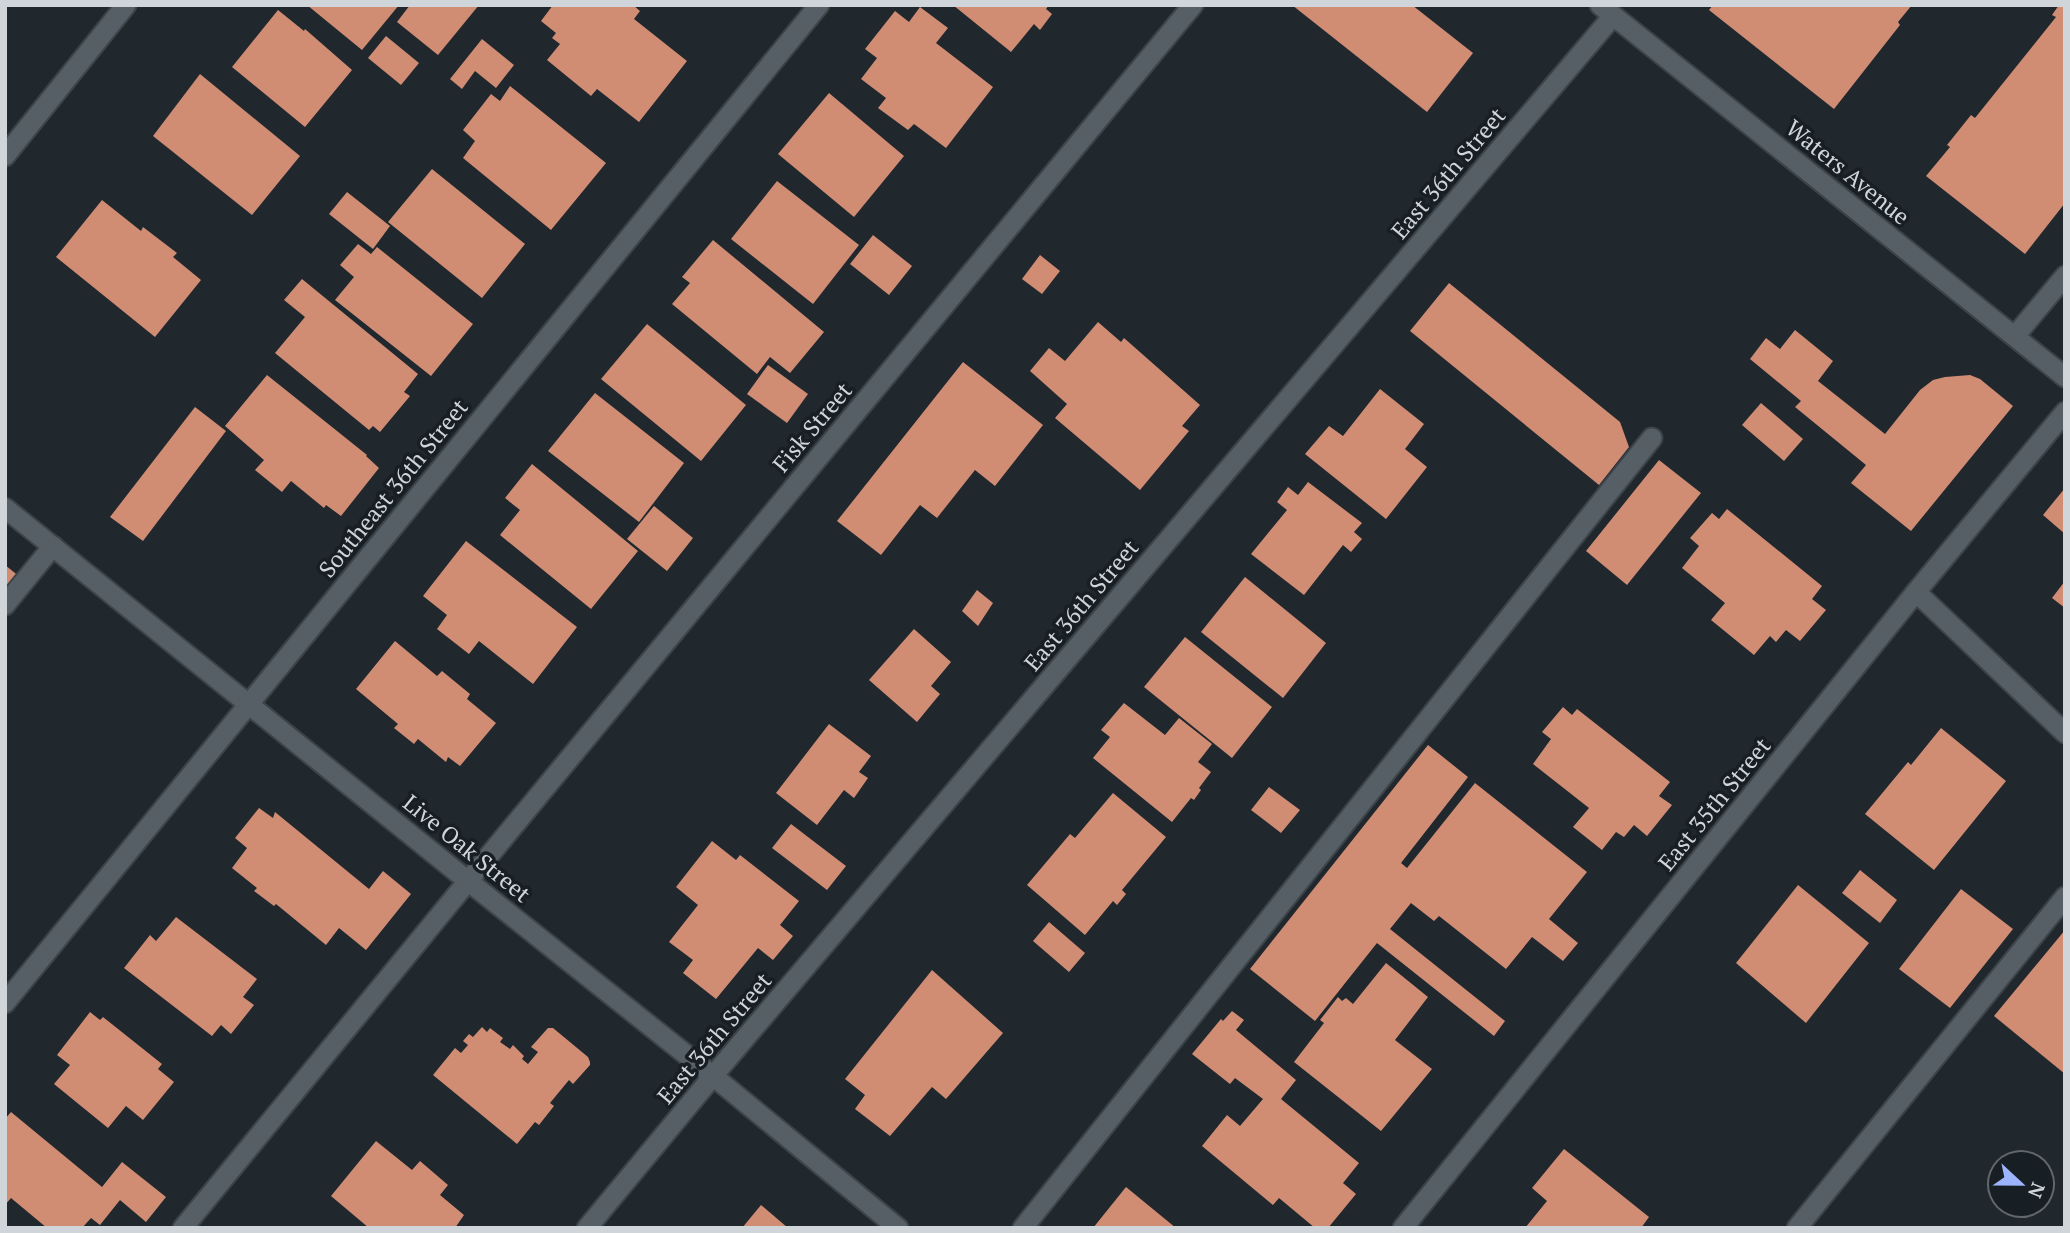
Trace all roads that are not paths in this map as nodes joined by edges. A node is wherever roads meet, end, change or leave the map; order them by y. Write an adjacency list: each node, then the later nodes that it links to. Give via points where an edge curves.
1 (126, 5): 5 (street)
2 (820, 5): 15 (street, Southeast 36th Street)
3 (1193, 5): 17 (street, Fisk Street)
4 (1607, 10): 7 (street, Waters Avenue); 20 (street, East 36th Street)
5 (5, 156)
6 (2065, 276): 7 (street)
7 (2015, 336): 8 (street, Waters Avenue)
8 (2065, 377)
9 (2065, 412): 13 (street, East 35th Street)
10 (1652, 438): 24 (street)
11 (5, 508): 12 (street, Live Oak Street)
12 (53, 546): 14 (street); 15 (street, Live Oak Street)
13 (1916, 592): 16 (street); 25 (street, East 35th Street)
14 (5, 605)
15 (249, 704): 17 (street, Live Oak Street); 19 (street, Southeast 36th Street)
16 (2065, 733)
17 (468, 881): 20 (street, Live Oak Street); 21 (street, Fisk Street)
18 (2065, 897): 26 (street)
19 (5, 1003)
20 (713, 1076): 22 (street, East 36th Street); 23 (street, Live Oak Street)
21 (183, 1228)
22 (587, 1228)
23 (898, 1228)
24 (1023, 1228)
25 (1403, 1228)
26 (1797, 1228)

